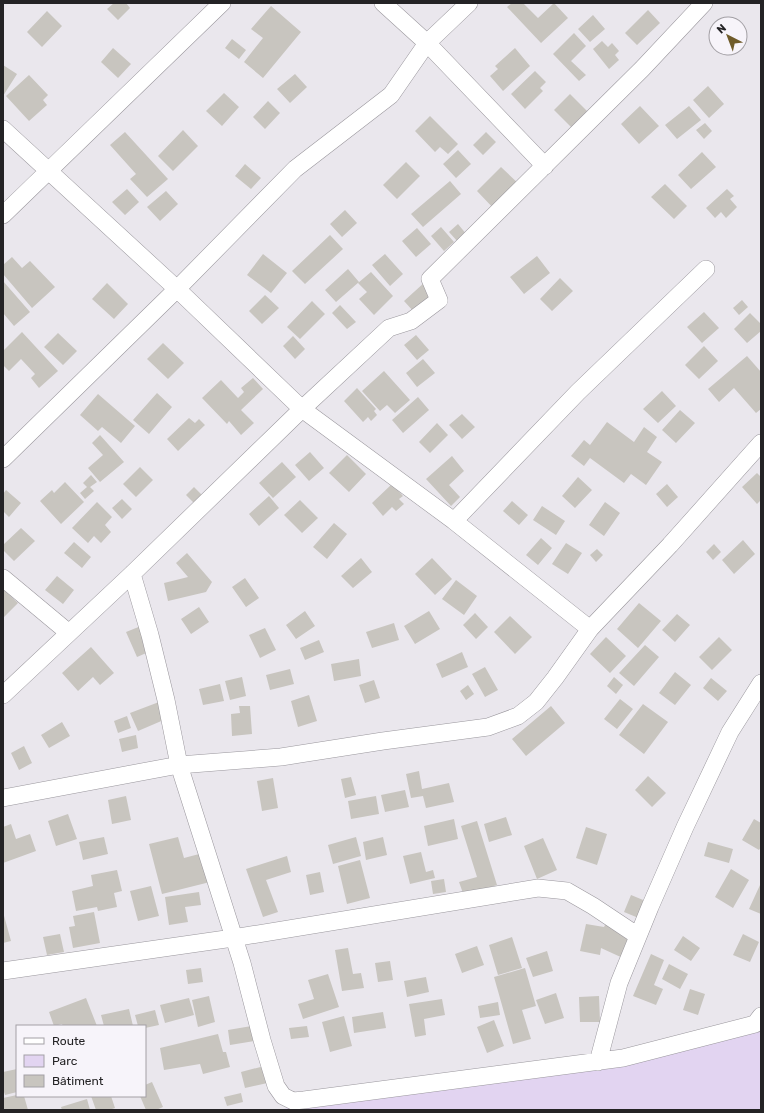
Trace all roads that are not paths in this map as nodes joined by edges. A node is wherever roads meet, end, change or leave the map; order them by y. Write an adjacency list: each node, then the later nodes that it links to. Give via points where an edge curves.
1 (222, 3): 8 (street)
2 (383, 3): 5 (street)
3 (469, 3): 5 (street)
4 (704, 3): 7 (street)
5 (427, 43): 7 (street); 11 (street, via 391,95 295,169)
6 (3, 129): 8 (street)
7 (545, 166): 12 (street, via 430,279 439,300 411,322 389,328)
8 (48, 172): 9 (street); 11 (street)
9 (3, 215)
10 (706, 269): 15 (street, via 578,392)
11 (177, 289): 12 (street); 14 (street)
12 (302, 409): 15 (street); 16 (street)
13 (761, 443): 18 (street, via 670,545)
14 (3, 459)
15 (454, 521): 18 (street)
16 (132, 574): 19 (street); 22 (street, via 152,642)
17 (3, 578): 19 (street)
18 (590, 629): 22 (street, via 536,702 518,716 488,727 281,757)
19 (69, 633): 21 (street)
20 (761, 683): 24 (street, via 730,732)
21 (3, 696)
22 (179, 765): 23 (street); 25 (street)
23 (3, 798)
24 (638, 936): 25 (street, via 567,891 538,888); 28 (street, via 619,983)
25 (233, 938): 26 (street); 28 (street, via 276,1086 283,1096 293,1101)
26 (3, 971)
27 (761, 1016): 28 (street, via 755,1024)
28 (598, 1062)

